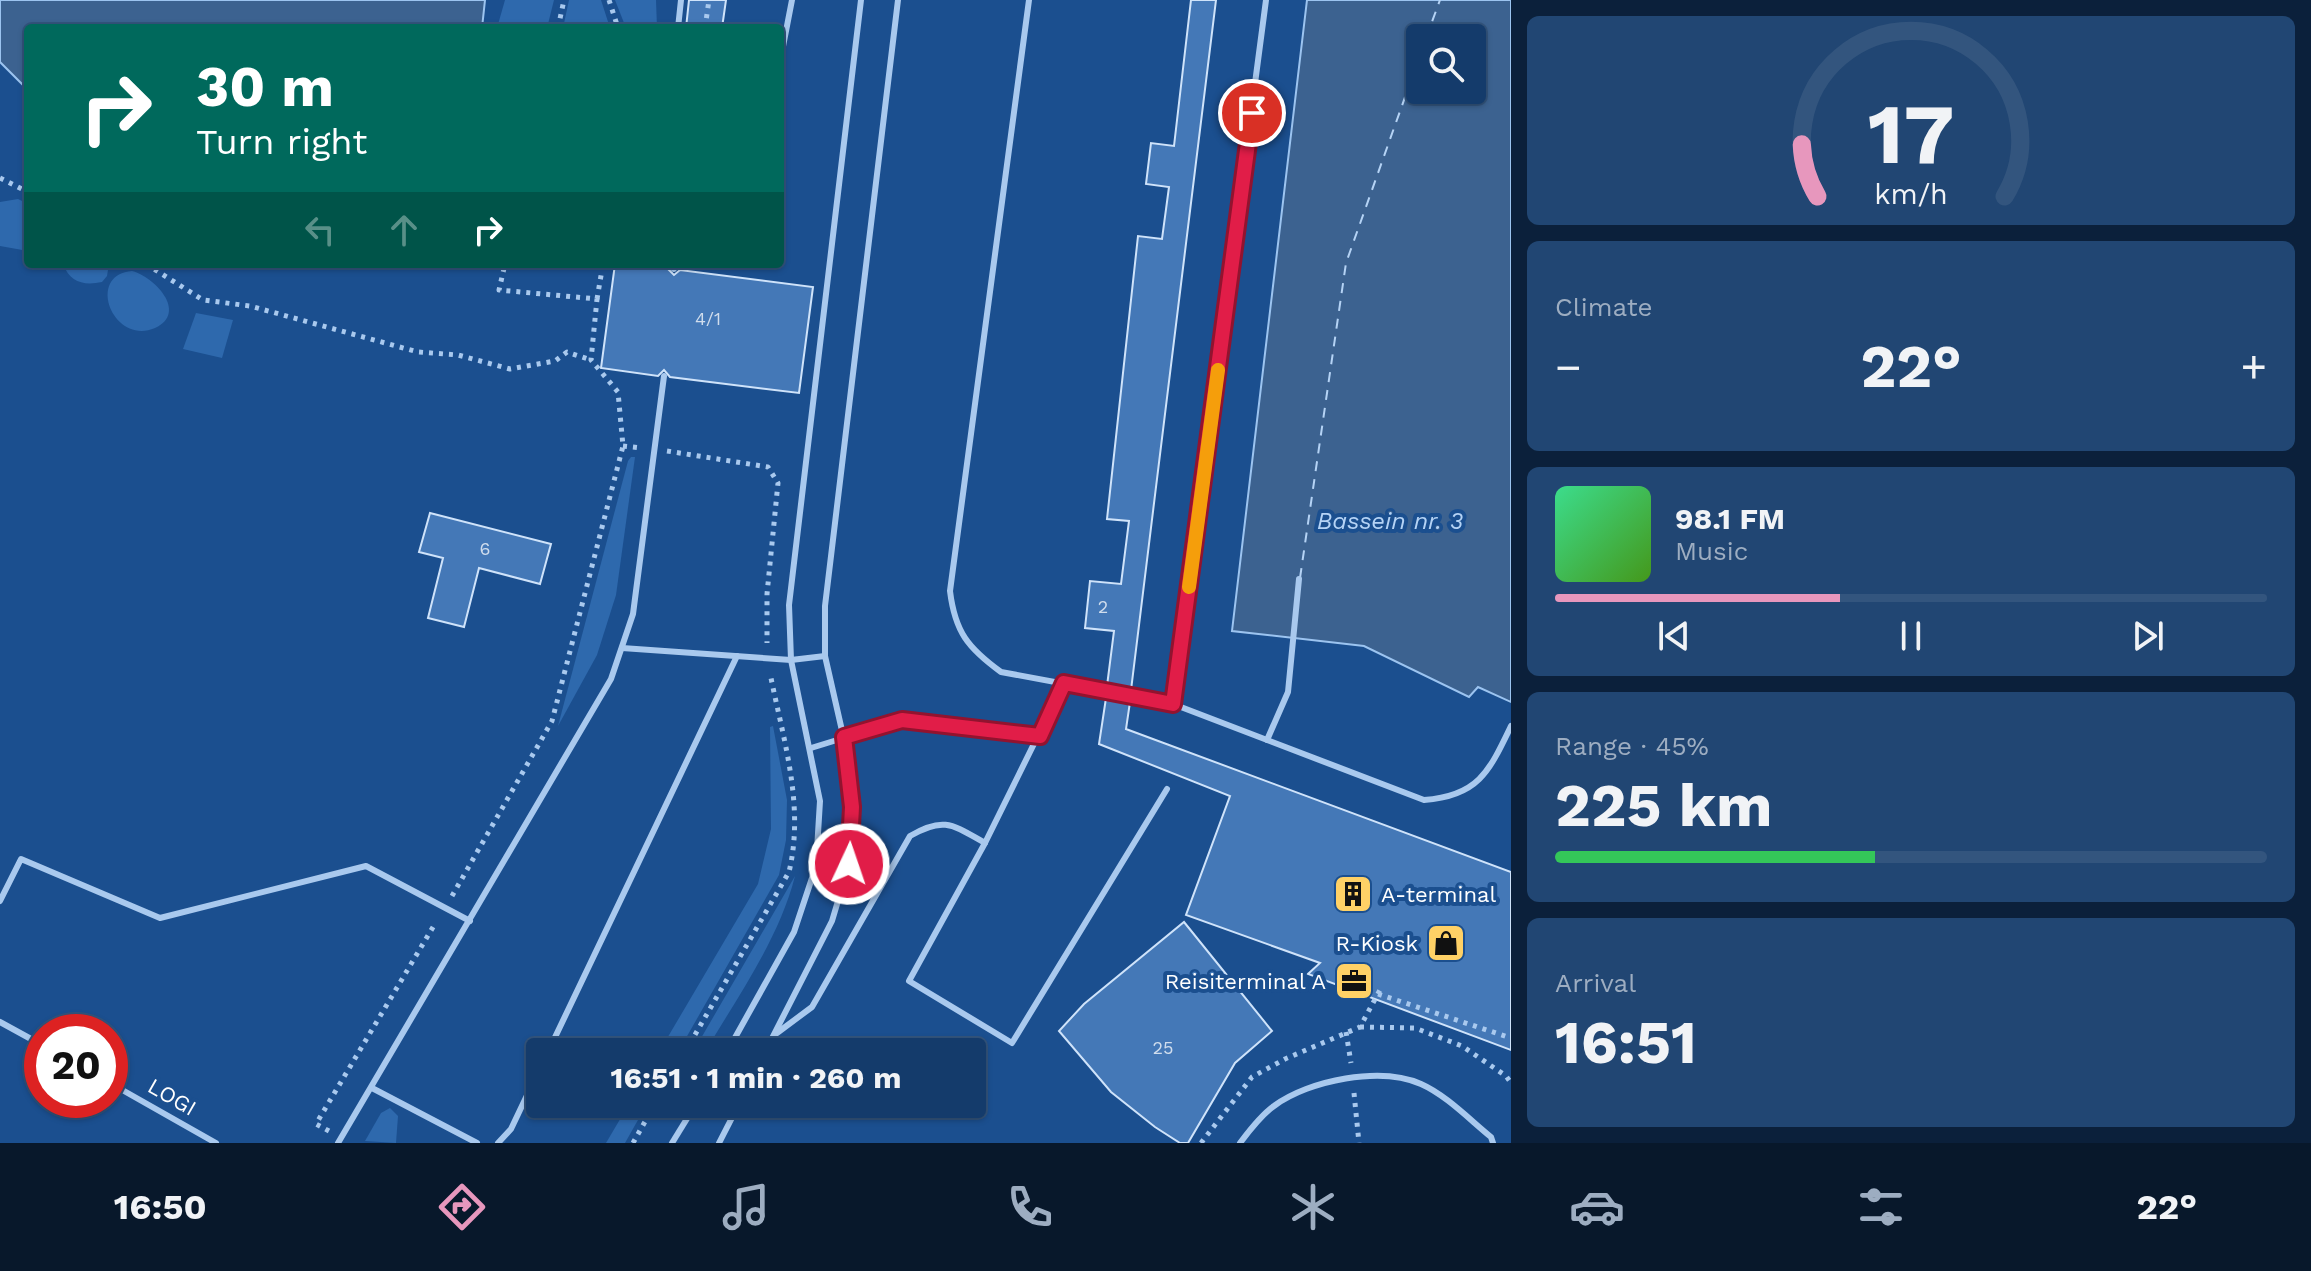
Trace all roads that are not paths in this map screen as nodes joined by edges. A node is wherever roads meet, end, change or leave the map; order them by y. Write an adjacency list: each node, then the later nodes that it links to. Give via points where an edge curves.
1 (681, 0): 7 (lane)
2 (792, 0): 8 (lane)
3 (861, 0): 14 (lane, via 789,605)
4 (898, 0): 13 (lane, via 825,606)
5 (1029, 0): 15 (lane, via 950,591 962,637 979,656 1001,672)
6 (1266, 0): 16 (lane)
7 (678, 24)
8 (784, 41)
9 (664, 376): 11 (lane, via 633,614)
10 (1299, 579): 20 (lane, via 1288,692)
11 (622, 648): 12 (lane); 25 (lane, via 611,679)
12 (737, 656): 14 (lane); 29 (lane)
13 (825, 656): 14 (lane); 19 (lane)
14 (791, 660): 21 (lane)
15 (1064, 683): 16 (lane); 18 (lane)
16 (1173, 704): 20 (lane)
17 (1511, 726): 20 (lane, via 1477,783 1452,798 1424,800)
18 (1040, 736): 19 (lane, via 902,720); 23 (lane)
19 (844, 737): 21 (lane); 28 (lane, via 852,807 849,864 832,921)
20 (1267, 740)
21 (811, 748): 30 (lane, via 820,801 816,866 794,932)
22 (1167, 789): 23 (lane, via 1012,1043 909,981)
23 (985, 843): 28 (lane, via 956,827 932,823 910,836 812,1007)
24 (0, 901): 25 (lane, via 21,859 160,918 366,866)
25 (470, 921): 32 (lane)
26 (0, 1022): 27 (lane)
27 (24, 1035)
28 (774, 1035): 31 (lane)
29 (555, 1038)
30 (735, 1038)
31 (772, 1038)
32 (372, 1088): 37 (lane); 39 (lane)
33 (128, 1093): 38 (lane, LOGI)
34 (526, 1097): 40 (lane)
35 (687, 1118): 41 (lane)
36 (732, 1118): 42 (lane)
37 (340, 1140)
38 (216, 1143)
39 (477, 1143)
40 (498, 1143)
41 (672, 1143)
42 (719, 1143)
43 (1240, 1143): 44 (lane, via 1272,1107 1304,1089 1397,1075 1424,1085)
44 (1493, 1143)

